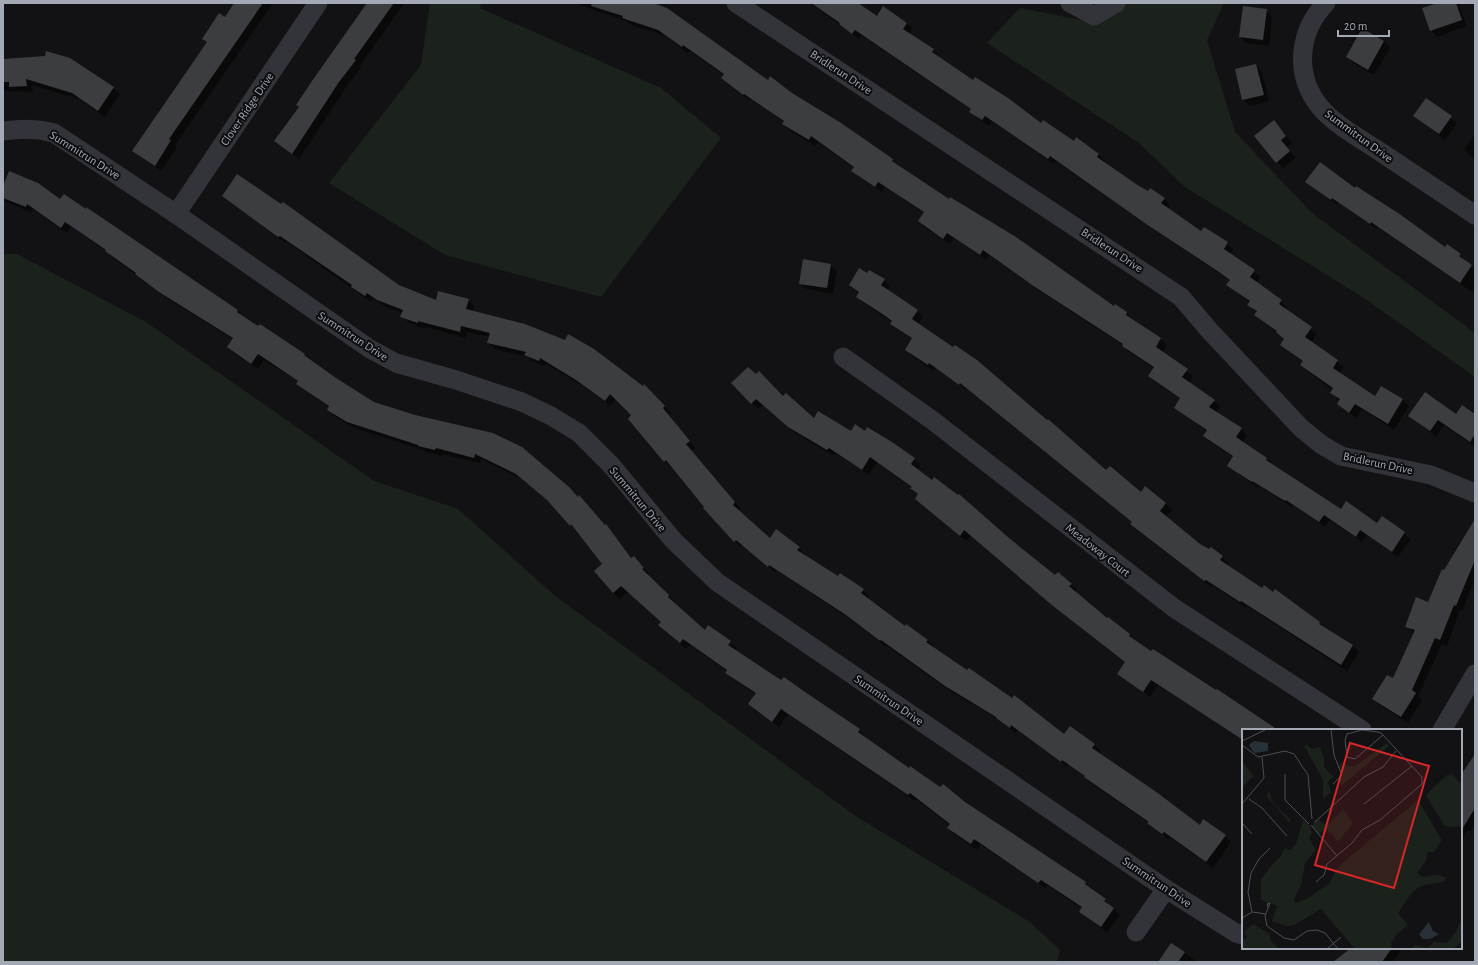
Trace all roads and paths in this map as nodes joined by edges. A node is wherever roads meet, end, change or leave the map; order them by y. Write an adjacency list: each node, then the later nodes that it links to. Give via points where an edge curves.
1 (318, 3): 7 (street, Clover Ridge Drive)
2 (736, 3): 10 (street, Bridlerun Drive, via 1181,297 1301,428 1322,445 1341,456 1431,475)
3 (1070, 3): 4 (street, via 1094,16)
4 (1116, 3)
5 (1326, 3): 8 (street, Summitrun Drive, via 1315,14 1303,46 1305,82 1321,108 1343,127)
6 (3, 131): 7 (street, Summitrun Drive, via 34,129 54,133)
7 (176, 214): 14 (street, Summitrun Drive, via 370,349 396,363 522,402 578,433 612,466 673,540 717,582)
8 (1475, 215)
9 (843, 357): 12 (street, Meadoway Court, via 932,420 1174,608)
10 (1475, 493)
11 (1475, 674): 13 (street)
12 (1360, 729)
13 (1443, 729)
14 (1166, 889): 15 (street); 16 (street, Summitrun Drive)
15 (1136, 932)
16 (1242, 935)

